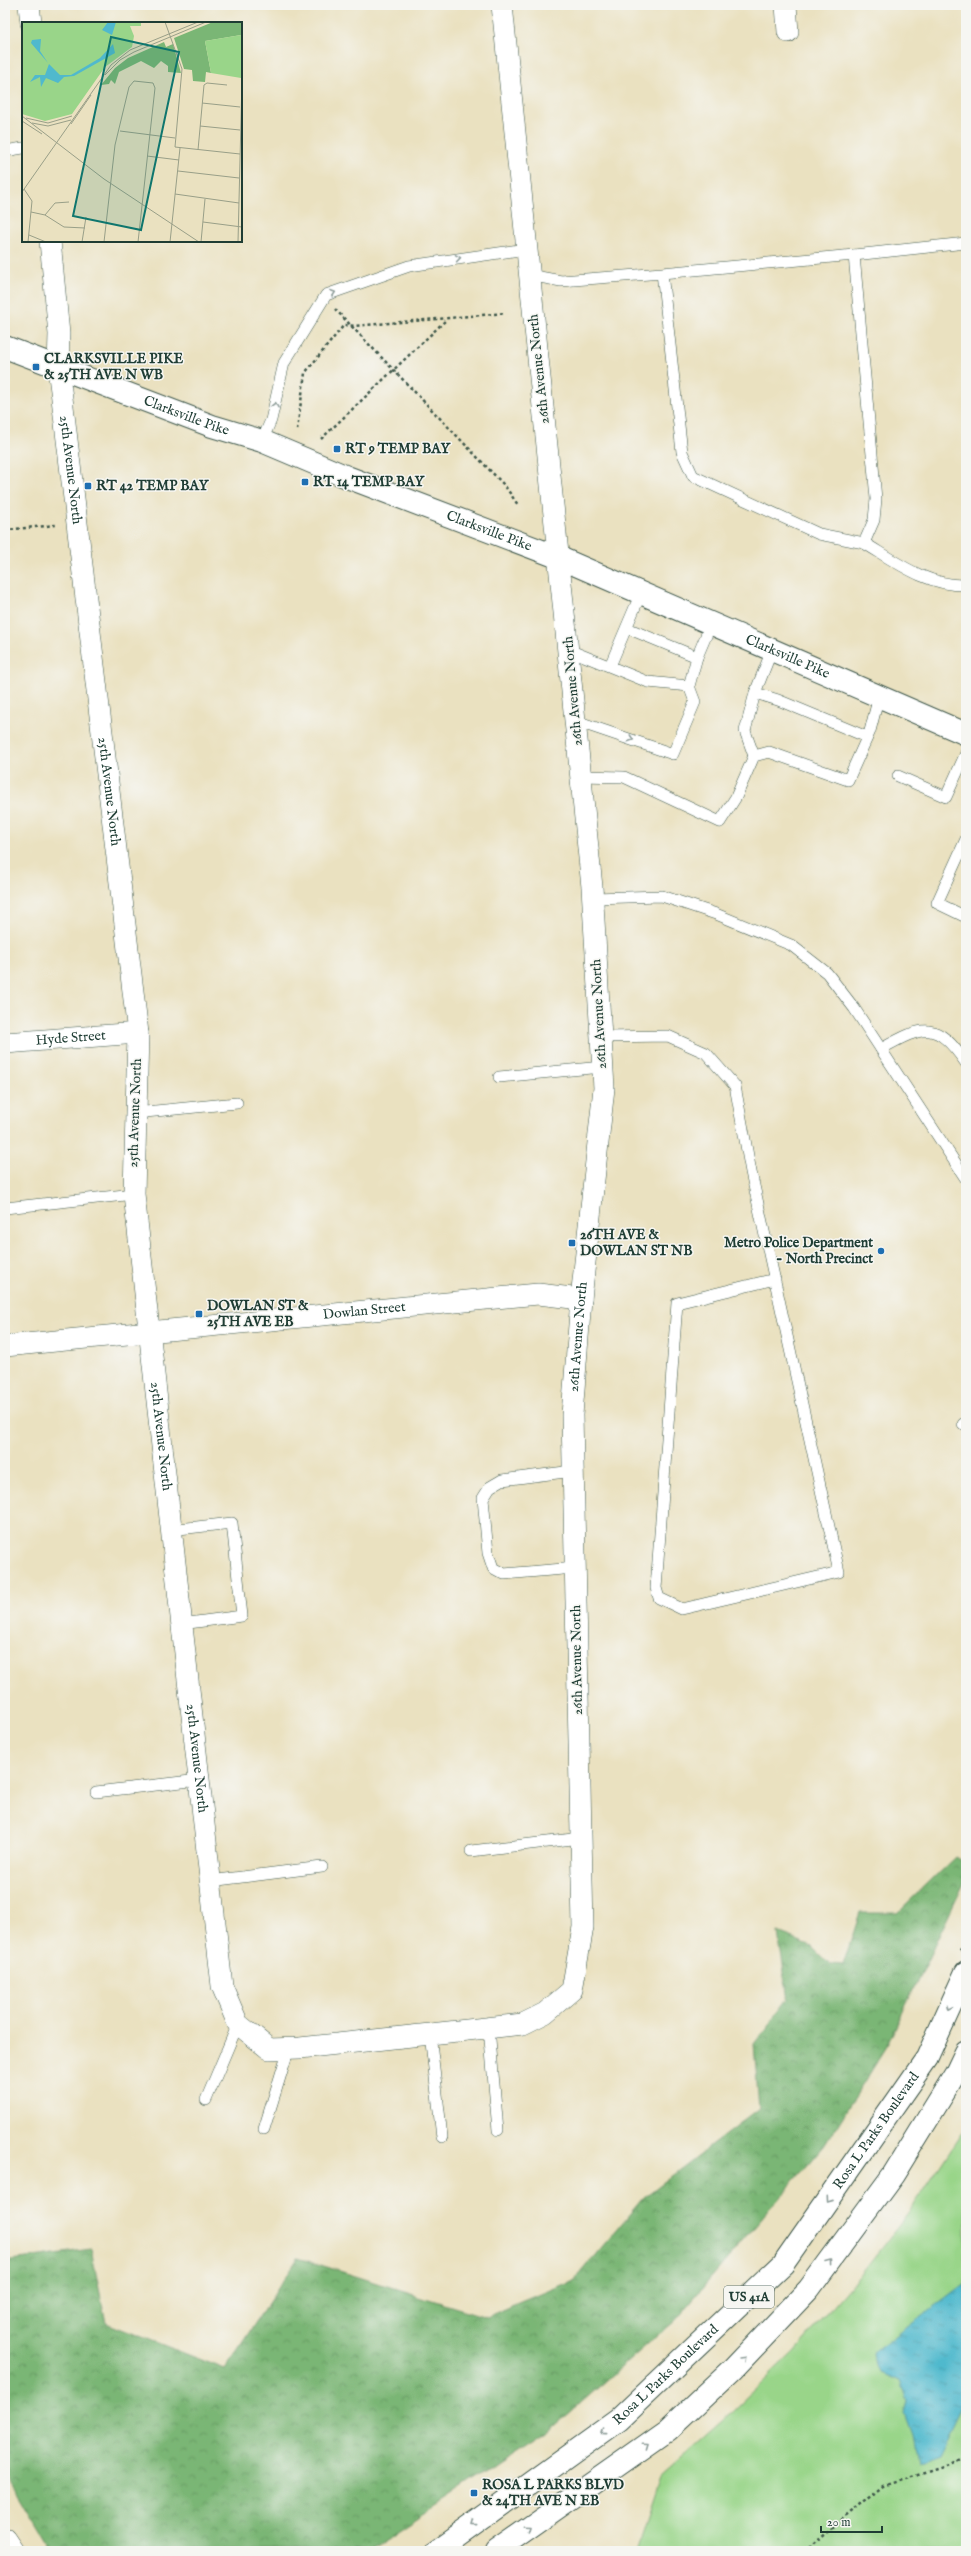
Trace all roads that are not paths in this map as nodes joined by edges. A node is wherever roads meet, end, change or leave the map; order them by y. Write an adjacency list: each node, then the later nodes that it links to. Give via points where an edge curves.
1 (29, 5): 4 (street)
2 (502, 5): 10 (street, 26th Avenue North)
3 (786, 5): 5 (street)
4 (31, 22)
5 (788, 32)
6 (22, 148): 7 (lane)
7 (5, 151)
8 (50, 242): 15 (street, 25th Avenue North, via 59,334)
9 (966, 243): 11 (lane)
10 (526, 248): 13 (street, 26th Avenue North); 16 (lane, one-way to 10, via 271,420 284,363 325,297 409,266)
11 (854, 255): 12 (lane); 17 (lane, via 876,499 874,520)
12 (662, 273): 13 (lane, via 561,281); 17 (lane, via 682,452 694,476 819,534)
13 (529, 275): 18 (street, 26th Avenue North)
14 (5, 347): 15 (main road, Clarksville Pike)
15 (58, 368): 16 (main road, Clarksville Pike, via 218,428); 40 (street, 25th Avenue North)
16 (262, 441): 18 (main road, Clarksville Pike, via 370,486)
17 (864, 543): 19 (lane, via 918,575 937,582)
18 (560, 558): 20 (main road, Clarksville Pike); 23 (street, 26th Avenue North)
19 (966, 585)
20 (641, 593): 21 (main road, Clarksville Pike); 22 (lane)
21 (711, 624): 24 (main road, Clarksville Pike); 25 (lane)
22 (627, 628): 25 (lane); 26 (lane)
23 (569, 650): 26 (lane); 30 (street, 26th Avenue North)
24 (772, 650): 28 (lane); 29 (main road, Clarksville Pike)
25 (698, 657): 27 (lane)
26 (610, 666): 27 (lane, via 648,682)
27 (689, 686): 30 (lane, one-way to 27, via 673,754 695,702)
28 (755, 693): 32 (lane, via 778,700); 34 (lane, via 745,731)
29 (879, 696): 31 (main road, Clarksville Pike); 32 (lane)
30 (576, 721): 35 (street, 26th Avenue North)
31 (966, 734)
32 (867, 738): 34 (lane, via 848,780 769,752)
33 (966, 753): 36 (lane, via 946,797)
34 (754, 756): 35 (lane, via 736,797 720,822 624,777)
35 (581, 776): 38 (street, 26th Avenue North)
36 (898, 776)
37 (966, 839): 39 (lane, via 937,903)
38 (593, 898): 41 (street, 26th Avenue North); 43 (lane, via 662,896 716,914 791,945 827,972)
39 (966, 917)
40 (138, 1033): 42 (street, Hyde Street); 48 (street, 25th Avenue North)
41 (601, 1037): 45 (street, 26th Avenue North); 52 (lane, via 668,1036 706,1053 735,1086)
42 (5, 1043)
43 (881, 1049): 44 (lane, via 908,1034 927,1031 940,1033 950,1041); 49 (lane)
44 (966, 1063)
45 (602, 1067): 46 (lane); 53 (street, 26th Avenue North, via 604,1088)
46 (499, 1077)
47 (237, 1102): 48 (lane)
48 (136, 1113): 50 (street, 25th Avenue North)
49 (966, 1179)
50 (134, 1194): 51 (lane); 54 (street, 25th Avenue North)
51 (5, 1208)
52 (775, 1279): 52 (lane, via 839,1572 682,1609 659,1598 656,1588 677,1303)
53 (581, 1299): 54 (street, Dowlan Street, via 538,1294); 56 (street, 26th Avenue North, via 572,1415)
54 (148, 1332): 55 (street, Dowlan Street); 57 (street, 25th Avenue North)
55 (5, 1346)
56 (573, 1471): 58 (street, 26th Avenue North); 58 (lane, via 502,1480 490,1487 483,1498 488,1553 493,1568 504,1574)
57 (170, 1530): 59 (street, 25th Avenue North); 59 (lane, via 232,1523 242,1616)
58 (575, 1568): 62 (street, 26th Avenue North)
59 (181, 1624): 60 (street, 25th Avenue North)
60 (199, 1780): 61 (lane); 65 (street, 25th Avenue North)
61 (96, 1792)
62 (581, 1838): 63 (lane); 68 (street, 26th Avenue North, via 583,1927 572,1990 545,2013 523,2024)
63 (471, 1851)
64 (322, 1867): 65 (lane)
65 (210, 1881): 67 (street, 25th Avenue North, via 222,1986)
66 (962, 1965): 78 (main road, Rosa L Parks Boulevard / US 41A, one-way to 78, via 927,2058 783,2264 618,2420)
67 (238, 2024): 70 (street, 26th Avenue North, via 269,2048); 72 (lane)
68 (489, 2028): 69 (street, 26th Avenue North); 74 (lane)
69 (430, 2034): 70 (street, 26th Avenue North); 75 (lane)
70 (289, 2048): 73 (lane)
71 (966, 2052): 79 (main road, US 41A, one-way to 71, via 668,2430 733,2369 809,2289 893,2175 956,2073)
72 (206, 2100)
73 (264, 2129)
74 (498, 2130)
75 (442, 2137)
76 (5, 2539): 77 (street)
77 (13, 2551)
78 (436, 2551)
79 (496, 2551)

